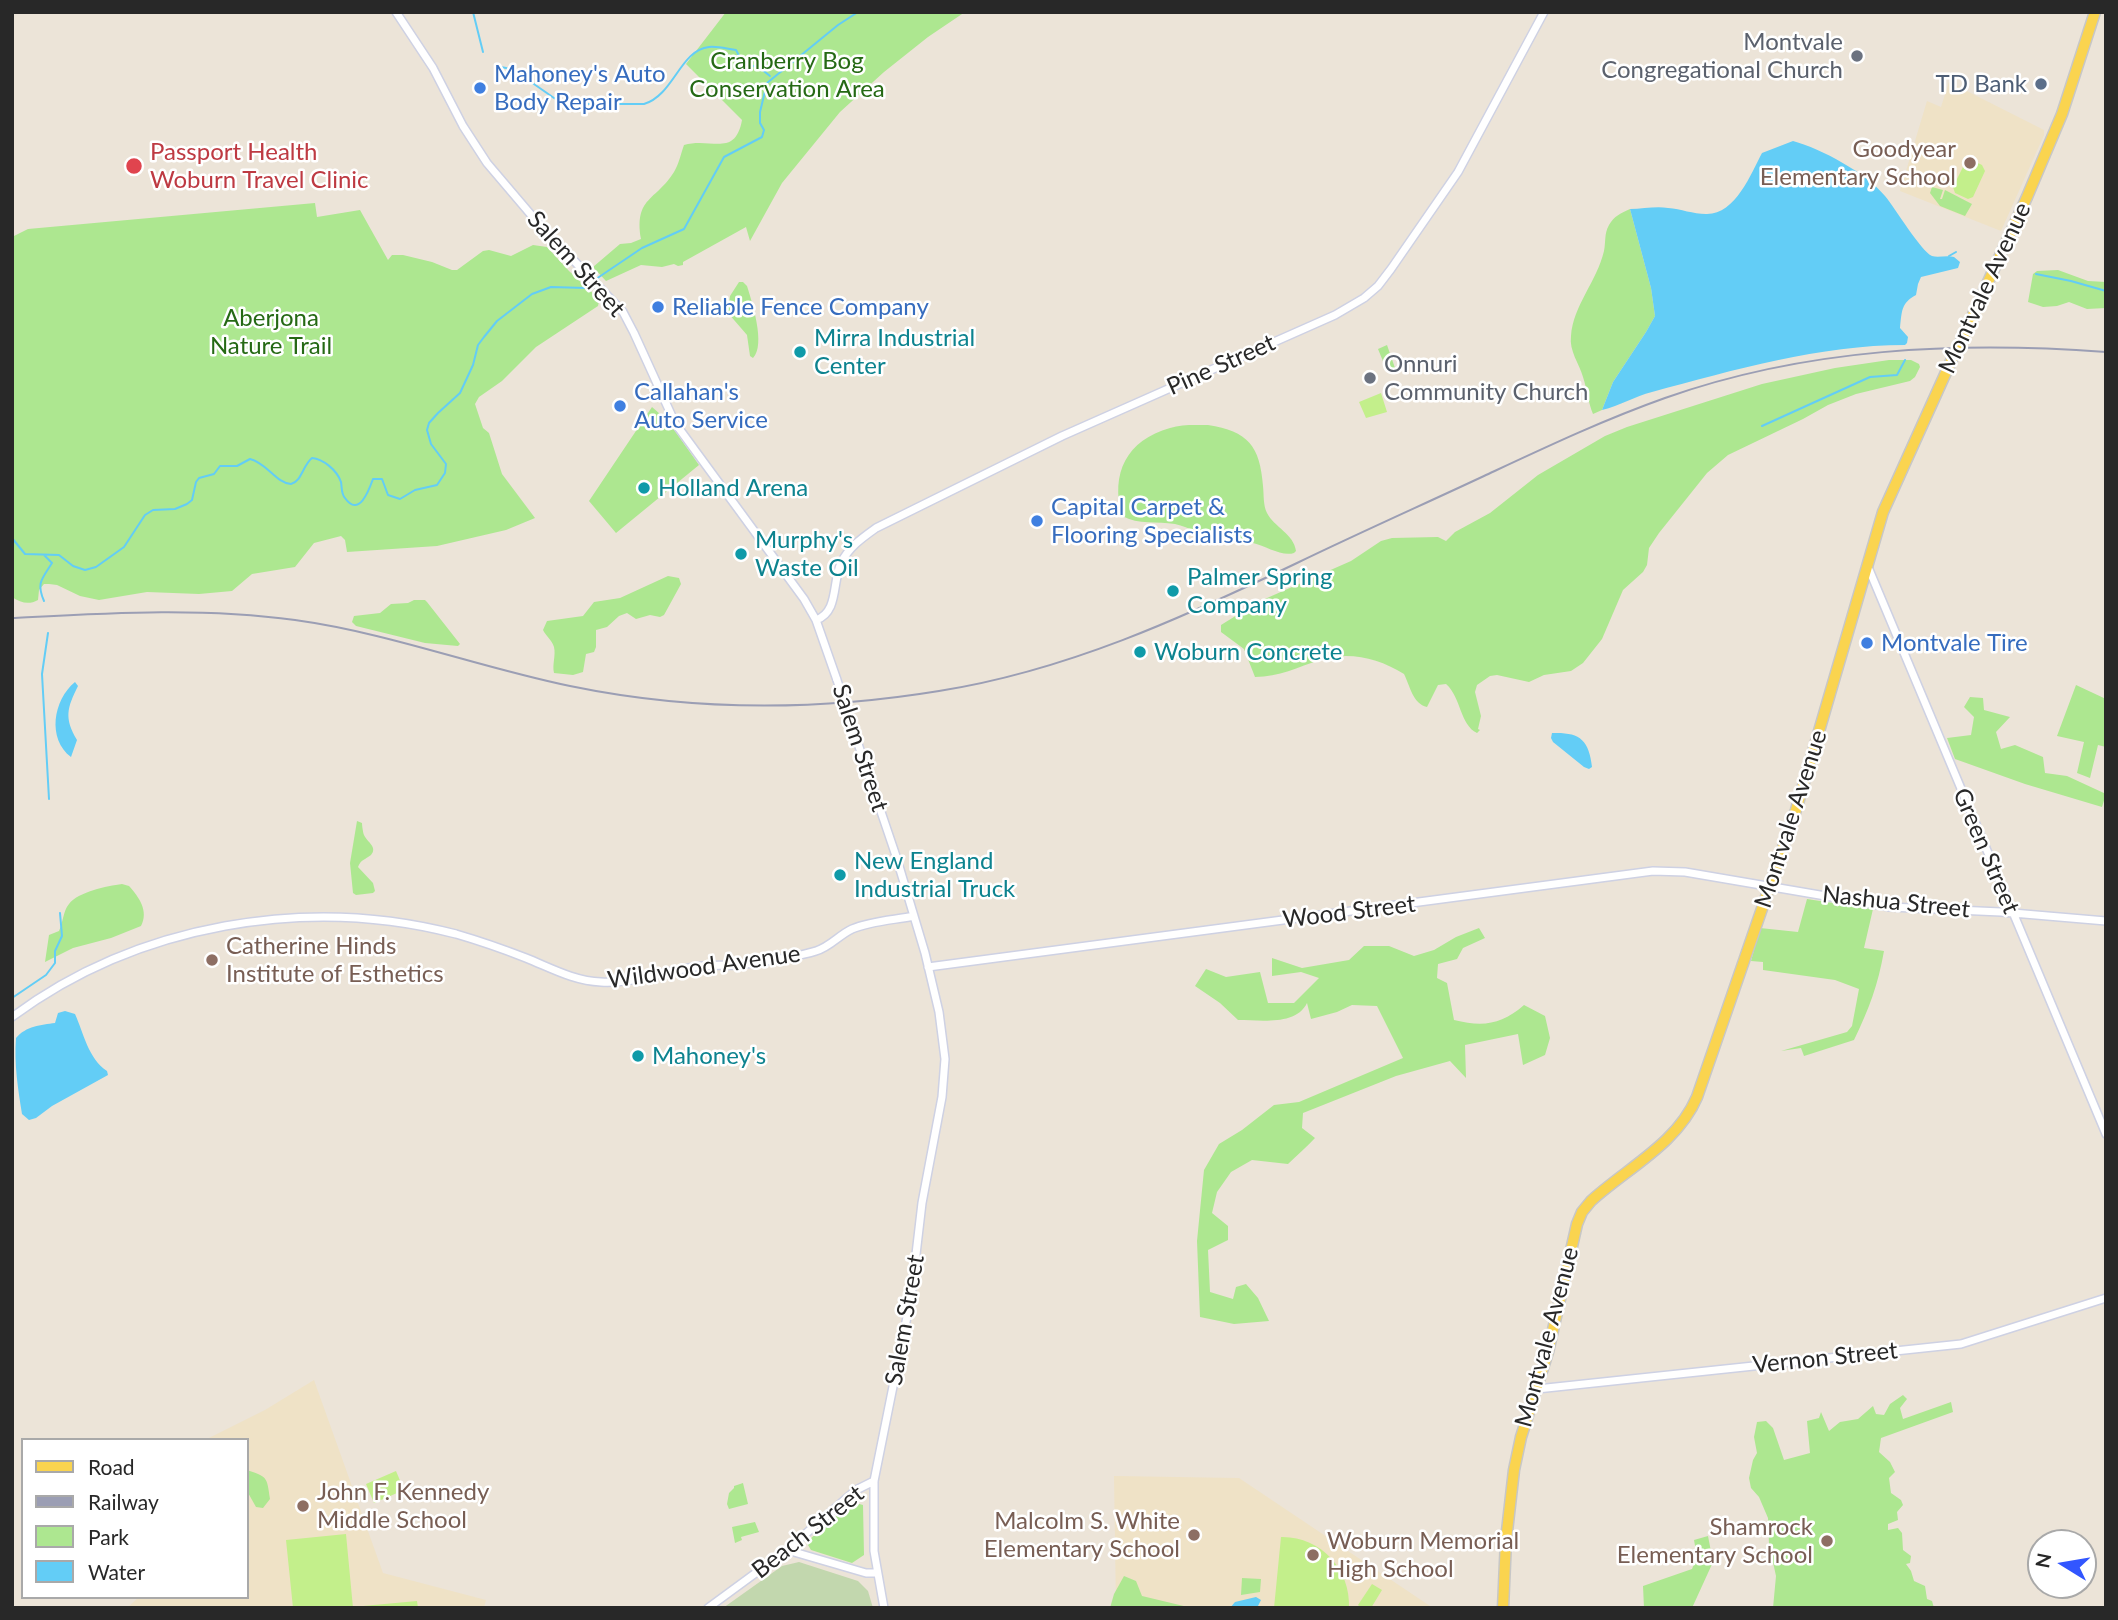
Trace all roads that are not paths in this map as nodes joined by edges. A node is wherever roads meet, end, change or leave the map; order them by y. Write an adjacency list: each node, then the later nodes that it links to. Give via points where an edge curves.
1 (1544, 12): 5 (street, Pine Street, via 1458,172 1371,293 1335,315 1114,412 876,528 846,555 836,578 832,606)
2 (2095, 12): 4 (main road, Montvale Avenue, bridge, via 2062,114 1886,503)
3 (399, 13): 5 (street, Salem Street, via 487,163 627,318 675,423 791,578)
4 (1868, 567): 6 (main road, Montvale Avenue); 7 (street, Green Street)
5 (816, 620): 8 (street, Salem Street, bridge)
6 (1770, 887): 7 (street, Nashua Street, via 1896,907); 10 (street, Wood Street, via 1653,871); 14 (main road, Montvale Avenue, via 1691,1110 1665,1141 1580,1215)
7 (2012, 913): 9 (street, Nashua Street); 12 (street, Green Street)
8 (914, 916): 10 (street, Salem Street); 11 (street, Wildwood Avenue, via 855,928 815,951 610,982 574,978 488,944 423,927 340,918 269,920 191,933 138,950 69,981)
9 (2106, 921)
10 (928, 967): 15 (street, Salem Street, via 943,1038 943,1085 909,1310)
11 (12, 1017)
12 (2106, 1134)
13 (2106, 1298): 14 (street, Vernon Street, via 1961,1344)
14 (1537, 1389): 20 (main road, Montvale Avenue, via 1514,1470)
15 (874, 1481): 16 (street, Beach Street, via 856,1490); 17 (street, Salem Street)
16 (787, 1550): 17 (street); 18 (street, Beach Street)
17 (876, 1573): 19 (street, Salem Street)
18 (708, 1608)
19 (884, 1608)
20 (1503, 1608)

